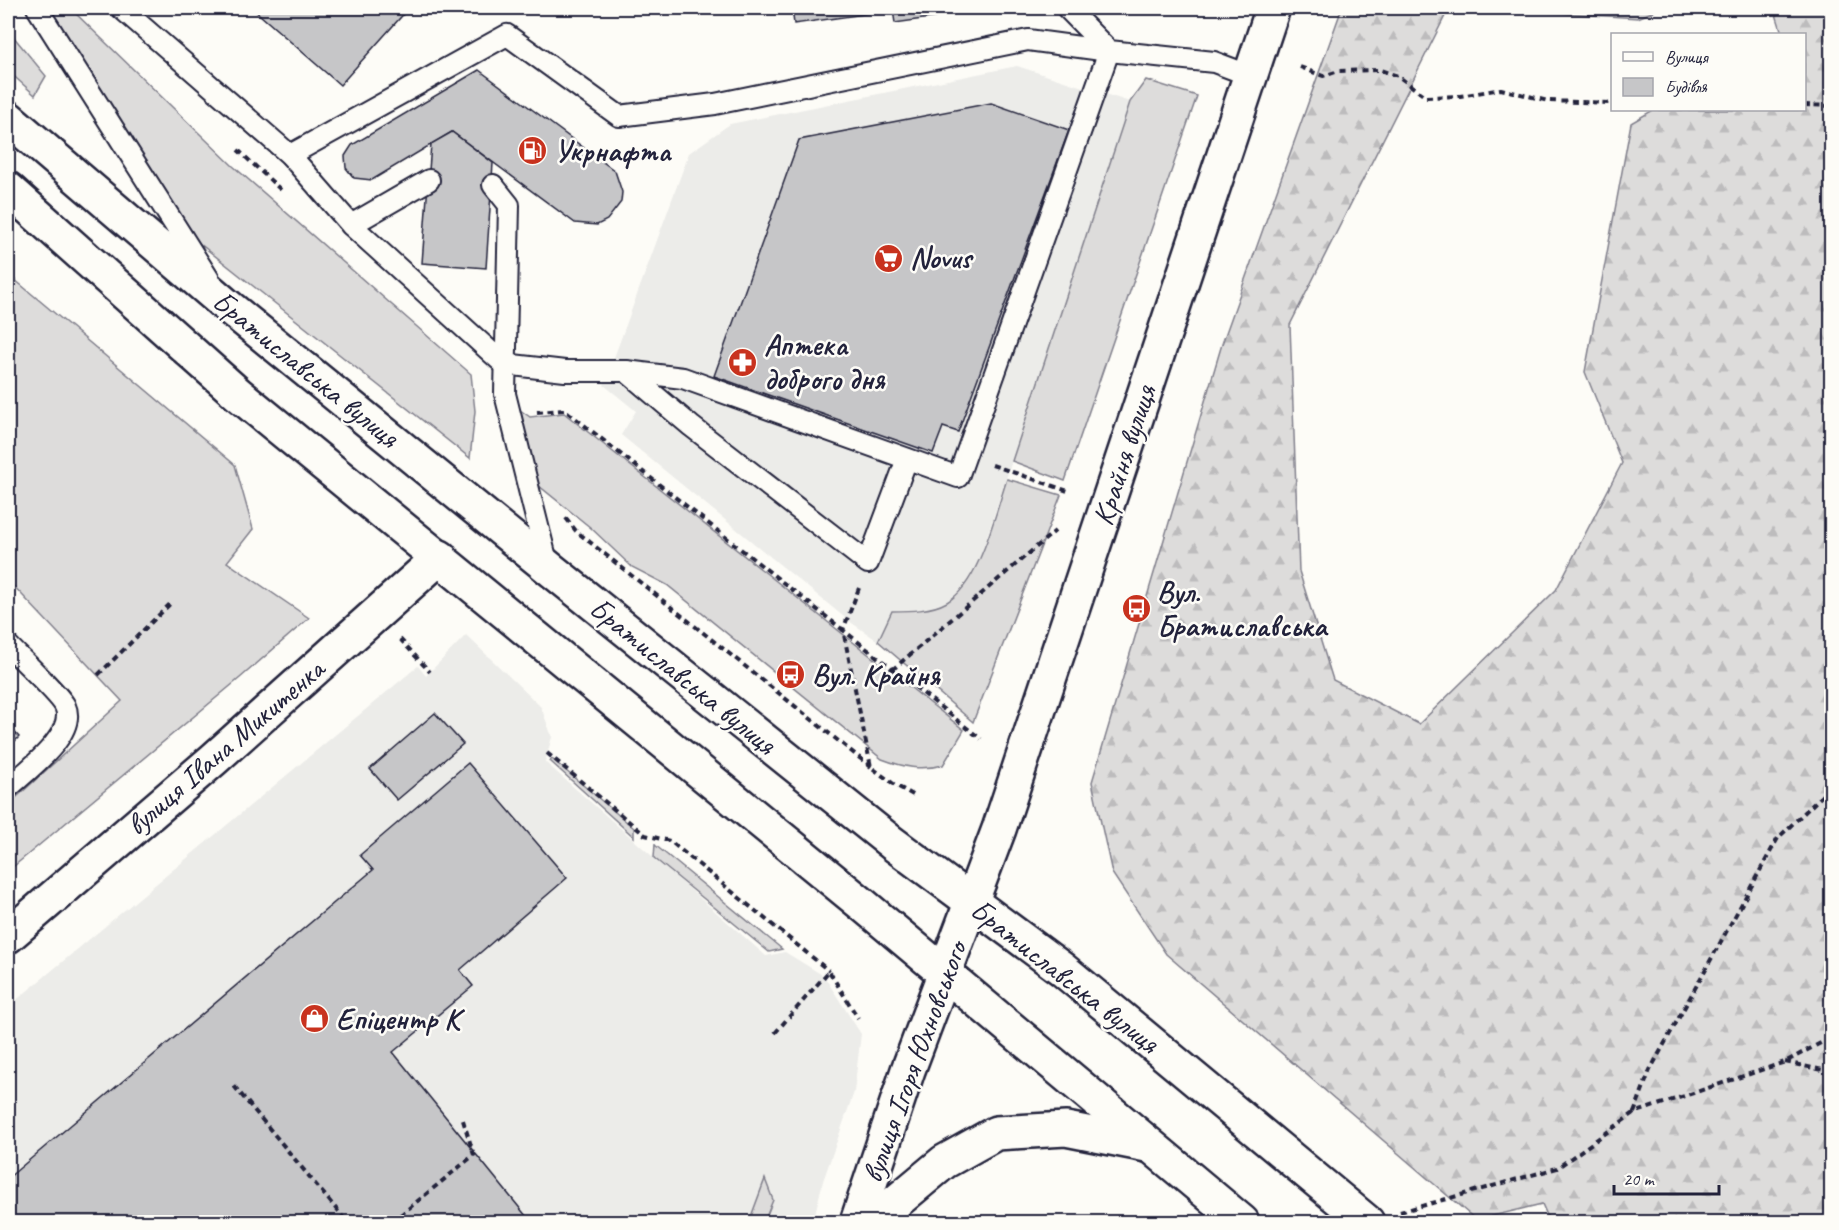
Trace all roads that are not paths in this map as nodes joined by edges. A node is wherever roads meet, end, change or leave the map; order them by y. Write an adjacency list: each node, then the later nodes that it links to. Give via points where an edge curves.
1 (37, 8): 13 (lane)
2 (121, 8): 8 (lane)
3 (1067, 8): 5 (lane)
4 (1273, 8): 6 (main road, Крайня вулиця)
5 (1109, 51): 6 (lane, via 1214,62); 8 (lane, via 1028,40 715,104 619,116 507,36); 16 (lane, via 958,477)
6 (1251, 76): 21 (main road, Крайня вулиця, via 999,829)
7 (8, 118): 13 (main road, Братиславська вулиця)
8 (290, 155): 12 (lane)
9 (429, 180): 12 (lane)
10 (494, 185): 14 (lane, via 509,205)
11 (8, 189): 17 (main road, Братиславська вулиця, via 238,394)
12 (351, 225): 14 (lane)
13 (225, 304): 18 (main road, Братиславська вулиця)
14 (504, 364): 15 (lane, via 565,371); 18 (lane, via 505,394)
15 (626, 371): 16 (lane, via 683,378); 16 (lane, via 868,562)
16 (907, 459)
17 (440, 557): 22 (main road, вулиця Івана Микитенка); 23 (main road, Братиславська вулиця)
18 (549, 568): 21 (main road, Братиславська вулиця, via 892,843)
19 (8, 645): 20 (lane, via 65,705 68,721 56,743)
20 (8, 788)
21 (971, 901): 23 (main road, вулиця Ігоря Юхновського); 25 (main road, Братиславська вулиця, via 1062,969)
22 (8, 936)
23 (945, 974): 24 (main road, Братиславська вулиця); 26 (main road, вулиця Ігоря Юхновського)
24 (1147, 1145): 27 (main road, via 1066,1129 996,1133 944,1162); 28 (main road, Братиславська вулиця)
25 (1365, 1221)
26 (857, 1222)
27 (872, 1222)
28 (1242, 1222)

